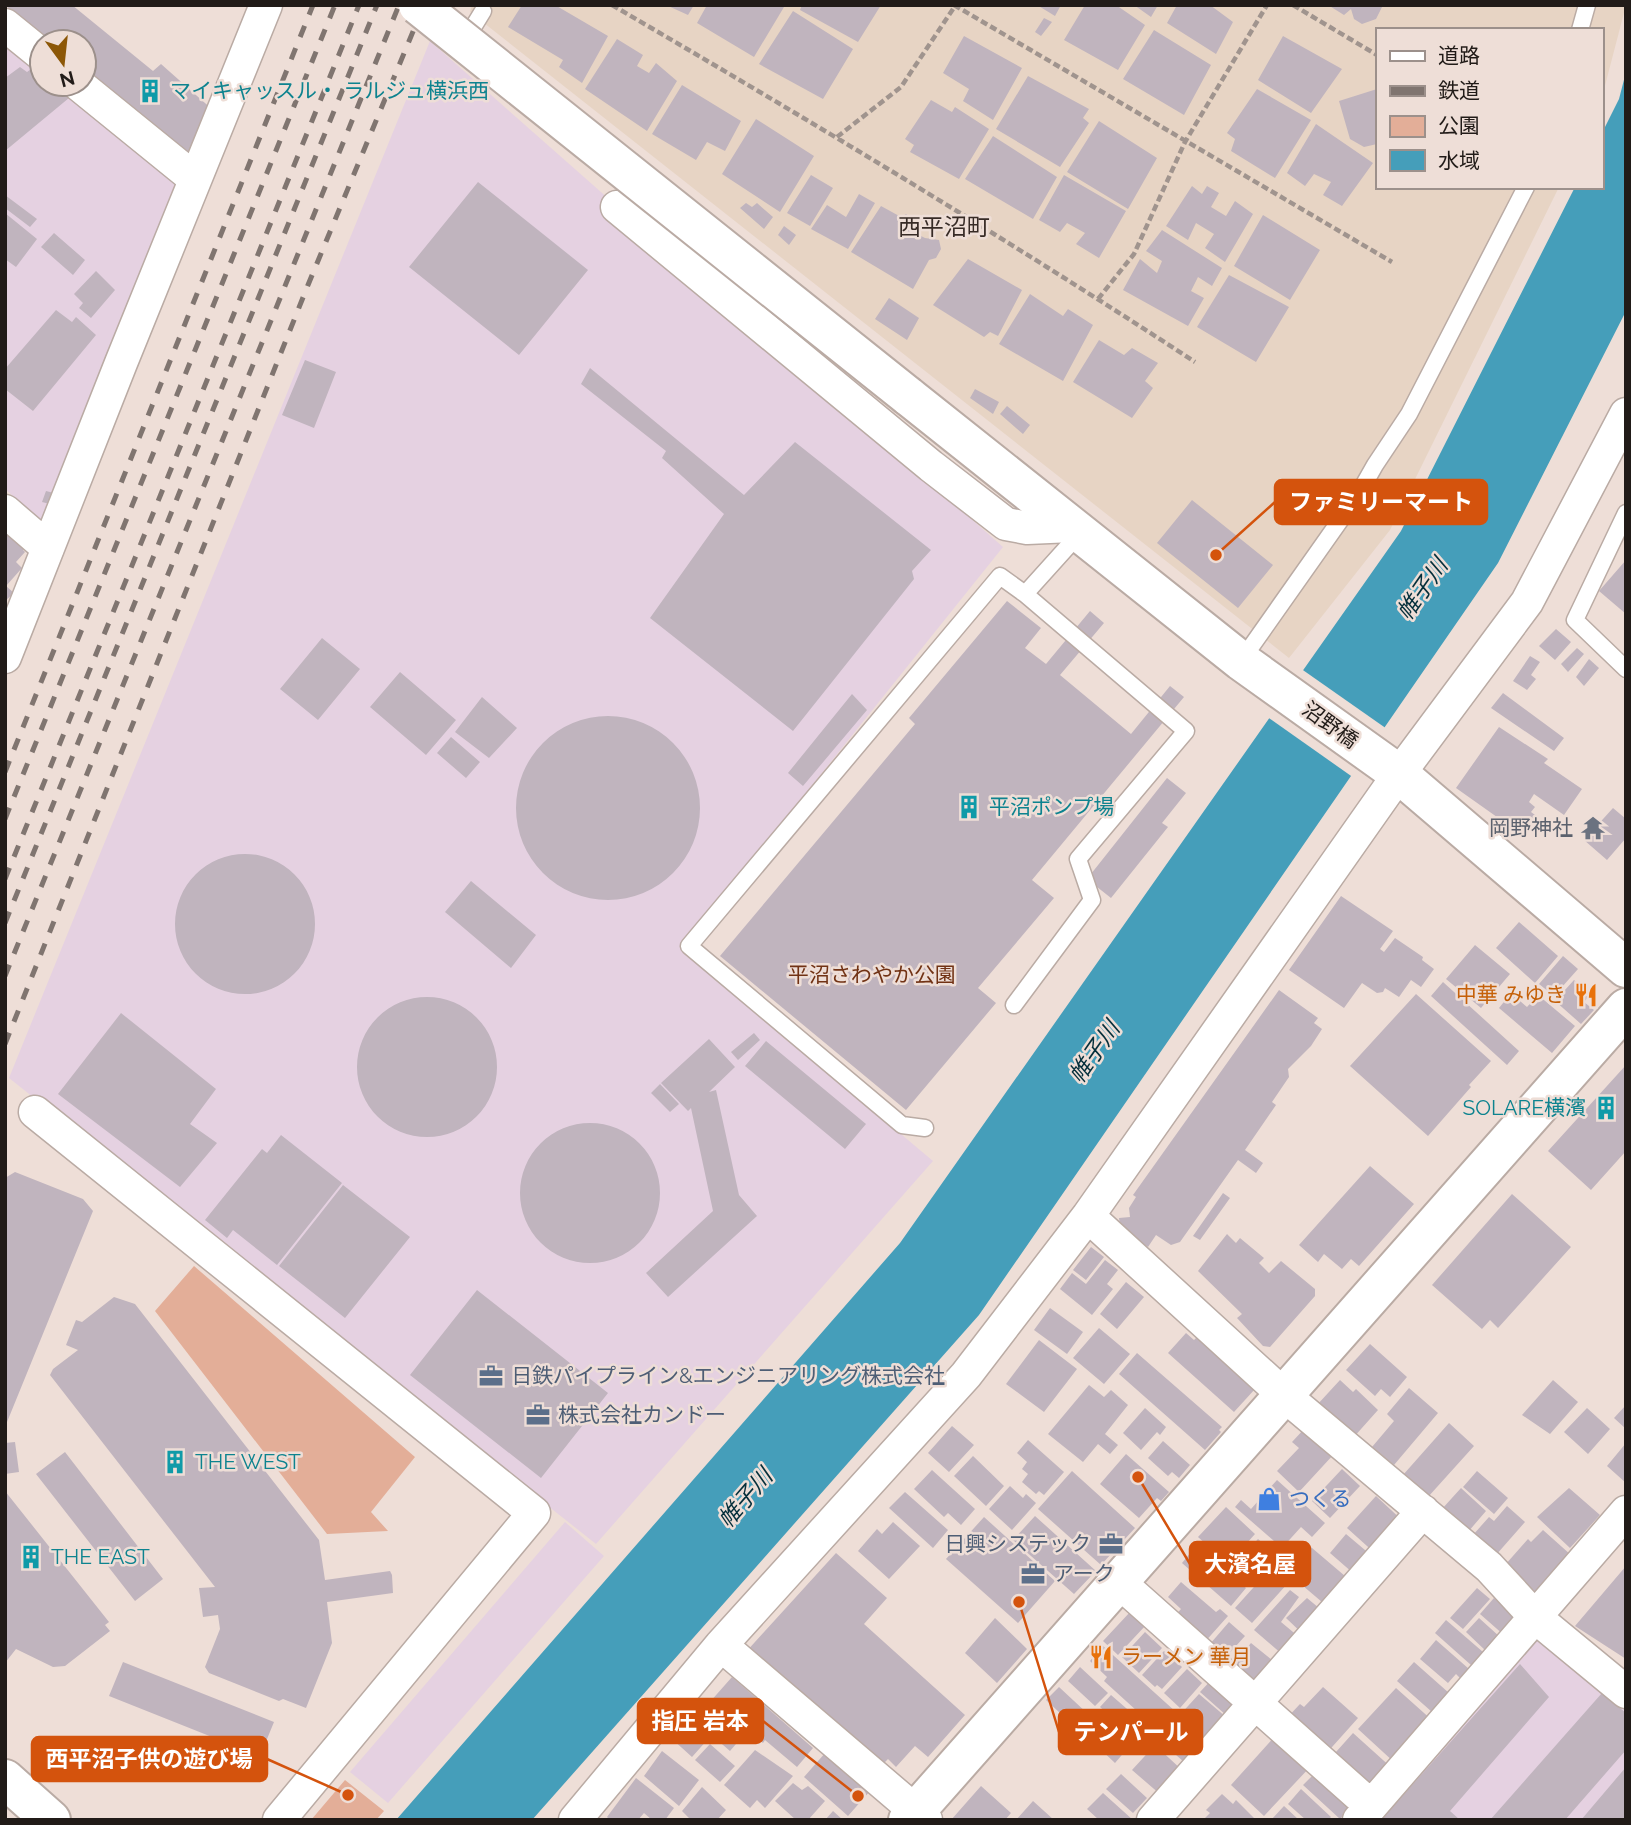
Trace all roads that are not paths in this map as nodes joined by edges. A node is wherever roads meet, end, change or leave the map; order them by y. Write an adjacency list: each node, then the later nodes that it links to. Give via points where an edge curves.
1 (266, 5): 9 (street)
2 (418, 5): 15 (street, 沼野橋, bridge)
3 (1587, 5): 6 (lane)
4 (483, 11): 11 (lane, via 459,51)
5 (5, 25): 7 (street)
6 (1581, 28)
7 (28, 44)
8 (95, 98): 9 (street)
9 (195, 179): 16 (street)
10 (1525, 189): 19 (lane, via 1409,414 1359,495)
11 (624, 198): 15 (street, via 931,466 1006,524)
12 (1626, 414): 21 (street, via 1527,602)
13 (5, 511): 16 (street)
14 (1626, 513): 20 (lane, via 1575,620)
15 (1076, 529): 17 (lane); 19 (street, 沼野橋)
16 (48, 548): 18 (street)
17 (1026, 594): 23 (lane, via 1186,731 1078,859 1092,900); 26 (lane, via 1000,576 689,946 902,1125)
18 (5, 657)
19 (1241, 661): 21 (street, 沼野橋)
20 (1626, 668)
21 (1393, 769): 22 (street, 沼野橋); 27 (street)
22 (1626, 968)
23 (1014, 1005)
24 (1626, 1008): 28 (street)
25 (35, 1112): 44 (street, via 534,1513)
26 (925, 1128)
27 (1088, 1216): 28 (street); 33 (street, via 966,1375)
28 (1285, 1396): 29 (street); 31 (street)
29 (1423, 1511): 32 (street, via 1489,1567); 35 (street)
30 (1626, 1512): 32 (street)
31 (1119, 1582): 35 (street); 40 (street)
32 (1535, 1616): 34 (street); 39 (street)
33 (721, 1645): 40 (street); 45 (street)
34 (1626, 1692)
35 (1255, 1703): 39 (street); 46 (street)
36 (5, 1763): 43 (street)
37 (5, 1779): 42 (street)
38 (5, 1796): 41 (street)
39 (1365, 1813)
40 (917, 1817)
41 (32, 1820)
42 (51, 1820)
43 (68, 1820)
44 (279, 1820)
45 (575, 1820)
46 (1153, 1820)

